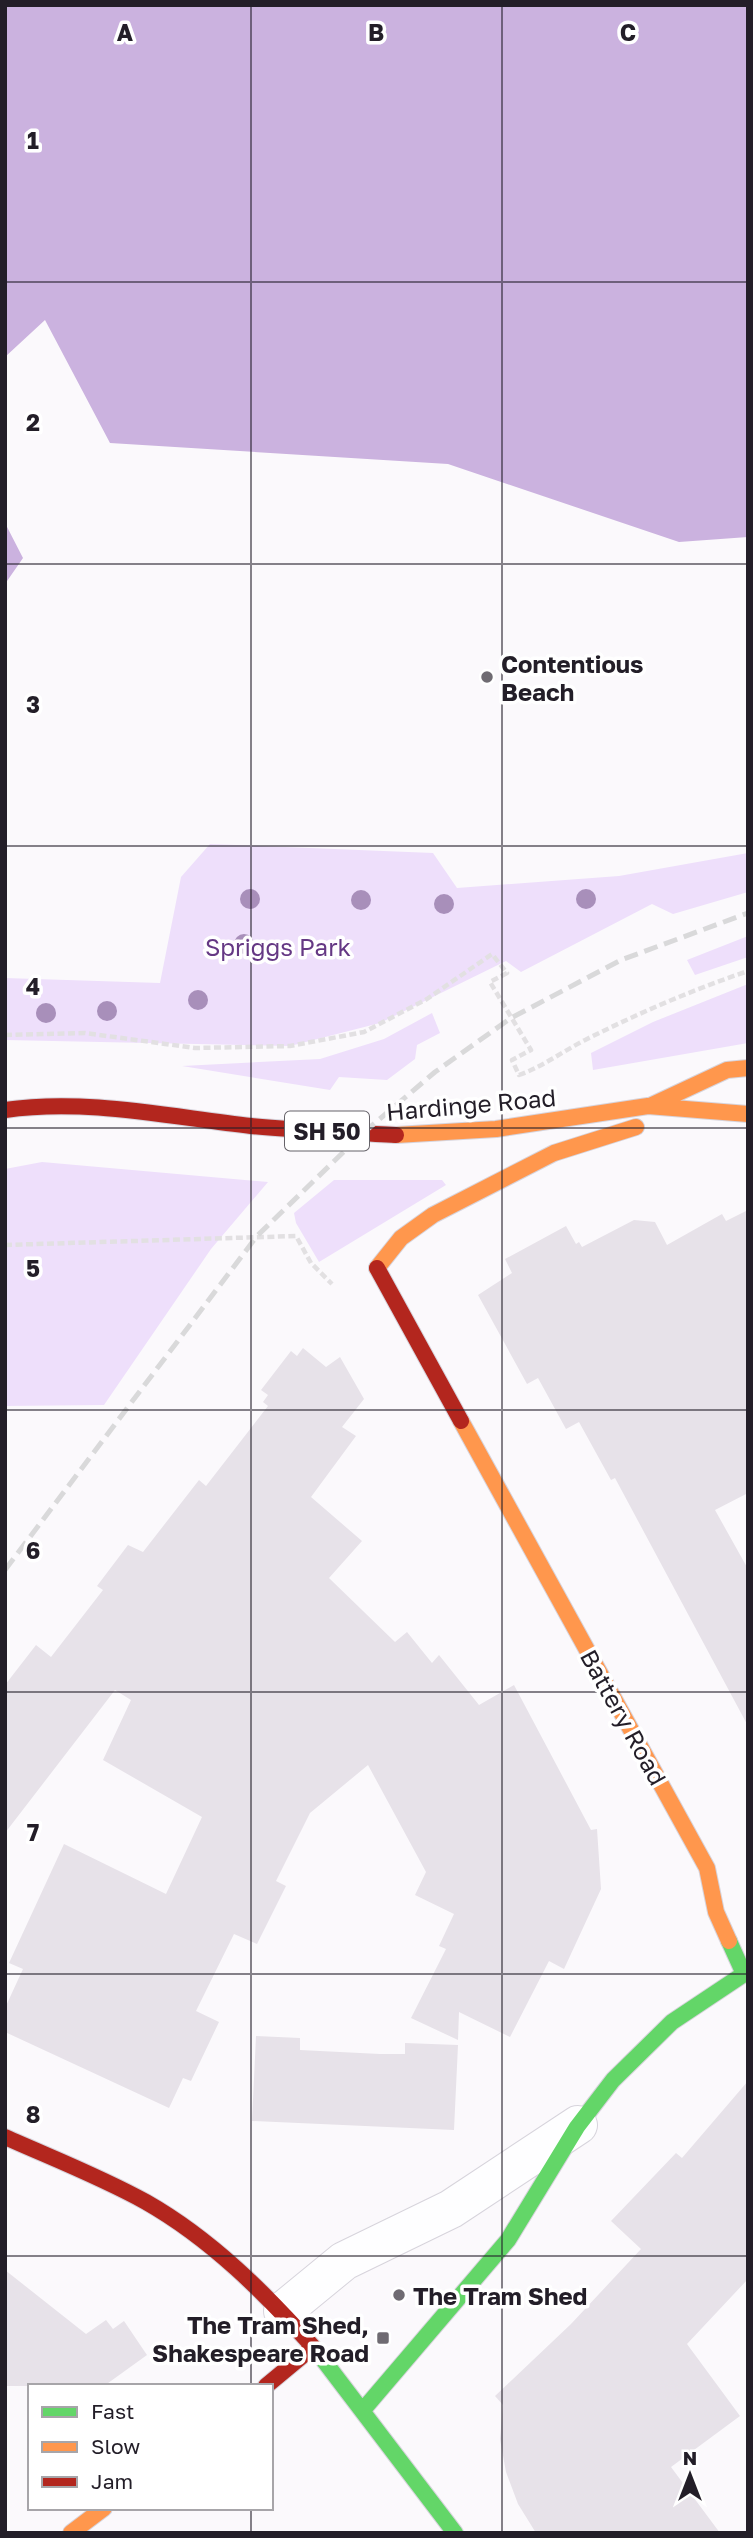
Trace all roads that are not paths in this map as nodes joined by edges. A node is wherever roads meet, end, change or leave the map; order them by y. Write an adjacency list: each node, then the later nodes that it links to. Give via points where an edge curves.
1 (748, 1068): 2 (main road, SH 50, via 727,1070)
2 (648, 1107): 3 (main road, Hardinge Road / SH 50, via 416,1136 241,1125 100,1108); 4 (main road, SH 50)
3 (5, 1110)
4 (688, 1111): 5 (main road, SH 50); 6 (main road, Battery Road, via 554,1153 433,1215 401,1238 377,1268 707,1868 716,1912)
5 (748, 1114)
6 (746, 1973): 7 (main road, Battery Road, via 692,2004 656,2034)
7 (578, 2125): 9 (street, Battery Road, via 451,2209 344,2261); 12 (main road, Battery Road, via 516,2228)
8 (5, 2137): 9 (main road, via 150,2204 236,2268)
9 (283, 2311): 10 (main road)
10 (313, 2347): 11 (main road); 12 (main road)
11 (268, 2384)
12 (363, 2410): 15 (main road)
13 (101, 2510): 14 (main road)
14 (71, 2533)
15 (454, 2533)

